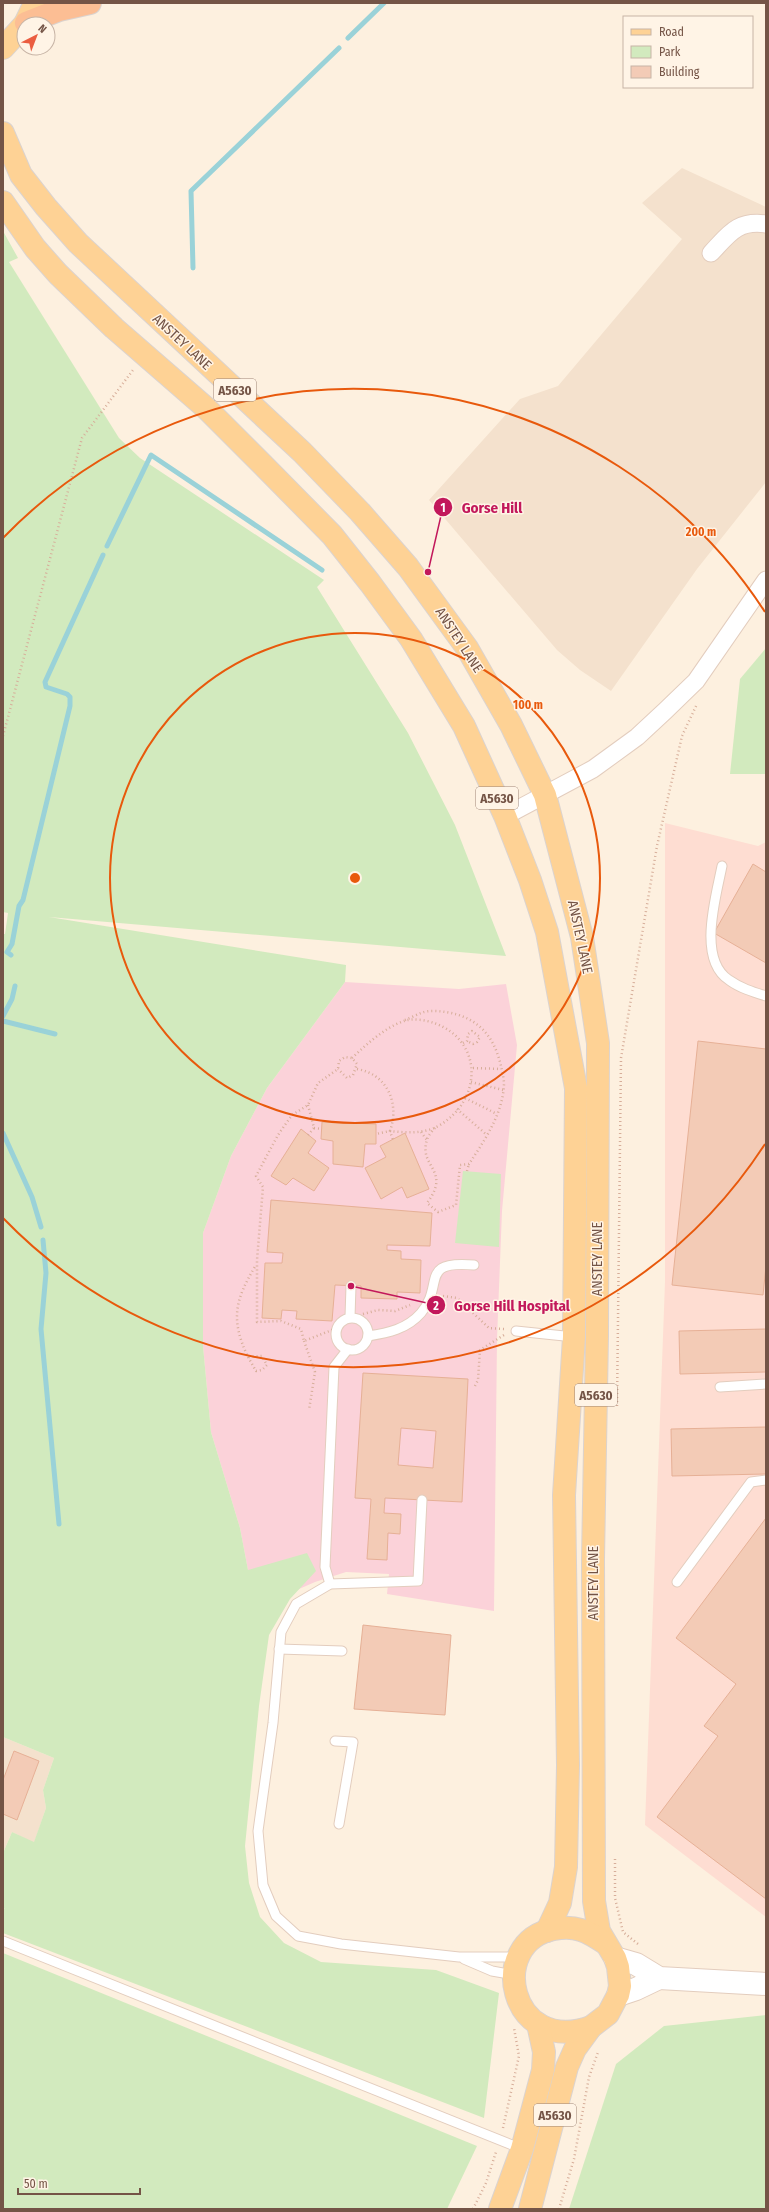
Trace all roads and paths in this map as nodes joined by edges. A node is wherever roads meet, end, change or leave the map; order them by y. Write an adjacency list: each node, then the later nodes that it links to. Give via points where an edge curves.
1 (35, 3): 3 (main road)
2 (90, 3): 4 (highway)
3 (29, 16)
4 (44, 16)
5 (16, 34): 6 (main road)
6 (3, 48)
7 (3, 133): 15 (main road, ANSTEY LANE / A5630, via 21,175 78,243 302,452 408,566 467,648 511,725)
8 (3, 202): 11 (main road, ANSTEY LANE / A5630, via 35,248 58,274)
9 (766, 224): 10 (street, via 744,224 734,229)
10 (712, 253)
11 (144, 355): 14 (path, via 82,438); 16 (main road, ANSTEY LANE / A5630, via 206,408 263,465 332,535 370,583 412,639 464,726)
12 (766, 580): 13 (street)
13 (696, 681): 15 (street, via 606,760); 35 (path, via 705,689 682,736 651,884 621,1058)
14 (3, 736)
15 (545, 795): 16 (street); 73 (main road, ANSTEY LANE / A5630, via 582,937 598,1043 592,1720 594,1901 599,1931)
16 (505, 816): 55 (main road, ANSTEY LANE / A5630, via 547,932 576,1088)
17 (722, 866): 18 (lane, via 712,926 711,947 715,962 719,971 728,980 746,990)
18 (766, 996)
19 (405, 1020): 20 (path, via 422,1012 440,1011 472,1020); 23 (path, via 426,1020 444,1026); 24 (path, via 378,1035)
20 (482, 1029): 21 (path); 28 (path, via 498,1055)
21 (477, 1033): 22 (path, via 472,1031 468,1034); 22 (path, via 480,1037 477,1042 473,1044)
22 (467, 1041): 23 (path)
23 (463, 1043): 25 (path)
24 (352, 1058): 26 (path, via 345,1057 339,1061); 27 (path, via 357,1064)
25 (473, 1068): 28 (path); 29 (path)
26 (338, 1069): 27 (path, via 347,1078); 32 (path, via 318,1082)
27 (357, 1069): 39 (path, via 377,1076 389,1091 394,1113)
28 (501, 1069): 30 (path)
29 (471, 1082): 30 (path); 31 (path)
30 (503, 1090): 34 (path)
31 (465, 1098): 33 (path); 34 (path)
32 (308, 1105): 37 (path); 48 (path, via 292,1115 256,1176 263,1187)
33 (458, 1109): 36 (path); 43 (path)
34 (497, 1114): 43 (path)
35 (621, 1115)
36 (436, 1126): 40 (path); 45 (path)
37 (314, 1128): 38 (path); 42 (path)
38 (322, 1129)
39 (390, 1131): 40 (path); 41 (path); 44 (path)
40 (421, 1132): 45 (path)
41 (376, 1134)
42 (308, 1135)
43 (487, 1135): 46 (path)
44 (393, 1140)
45 (427, 1140): 46 (path, via 428,1162 438,1181 435,1192 427,1203 438,1212 456,1205 460,1165)
46 (469, 1164): 47 (path)
47 (467, 1171)
48 (257, 1265): 56 (path, via 257,1322 281,1321 301,1328); 58 (path, via 242,1289 236,1308 240,1339)
49 (474, 1265): 54 (lane, via 445,1266 433,1279 428,1302 421,1313 411,1322 393,1331)
50 (351, 1286): 51 (lane)
51 (350, 1317): 53 (lane, via 342,1320); 54 (lane, via 364,1322)
52 (516, 1331): 55 (lane); 60 (path, via 506,1334 480,1350 478,1380)
53 (336, 1332): 56 (path, via 332,1330); 57 (lane, via 337,1341)
54 (368, 1336): 57 (lane, via 363,1346)
55 (574, 1337): 71 (main road, A5630, via 564,1495 568,1758 566,1867 560,1903)
56 (304, 1341): 62 (path, via 315,1372)
57 (348, 1349): 66 (lane, via 334,1368 325,1567)
58 (248, 1357): 58 (path, via 262,1356 267,1365 256,1371)
59 (766, 1384): 61 (lane)
60 (475, 1386)
61 (720, 1387)
62 (309, 1410)
63 (766, 1480): 65 (lane, via 751,1482)
64 (422, 1500): 66 (lane, via 418,1581)
65 (677, 1582)
66 (330, 1584): 67 (lane, via 296,1604 281,1632)
67 (279, 1649): 68 (lane); 74 (lane, via 272,1730 258,1831 263,1885 276,1916 298,1936 341,1944)
68 (342, 1651)
69 (335, 1741): 70 (lane, via 353,1742)
70 (339, 1824)
71 (547, 1931): 73 (main road, via 567,1927 588,1931); 75 (main road, via 535,1937 526,1946)
72 (3, 1941): 82 (lane)
73 (610, 1951): 76 (street); 78 (main road, ANSTEY LANE, via 620,1976)
74 (459, 1957): 75 (lane); 75 (lane, via 492,1971)
75 (517, 1966): 79 (main road, ANSTEY LANE, via 517,1998 529,2017)
76 (659, 1978): 77 (street); 78 (street)
77 (766, 1984)
78 (618, 1995): 81 (main road, ANSTEY LANE, via 608,2014)
79 (538, 2024): 81 (main road, ANSTEY LANE, via 564,2033 578,2032); 83 (main road, A5630, via 544,2052 543,2070)
80 (514, 2026): 82 (path, via 519,2056)
81 (591, 2027): 86 (main road, ANSTEY LANE / A5630, via 575,2049 567,2067)
82 (500, 2141): 83 (lane); 84 (path, via 486,2183)
83 (522, 2149): 85 (main road, A5630)
84 (473, 2209)
85 (500, 2209)
86 (530, 2209)

